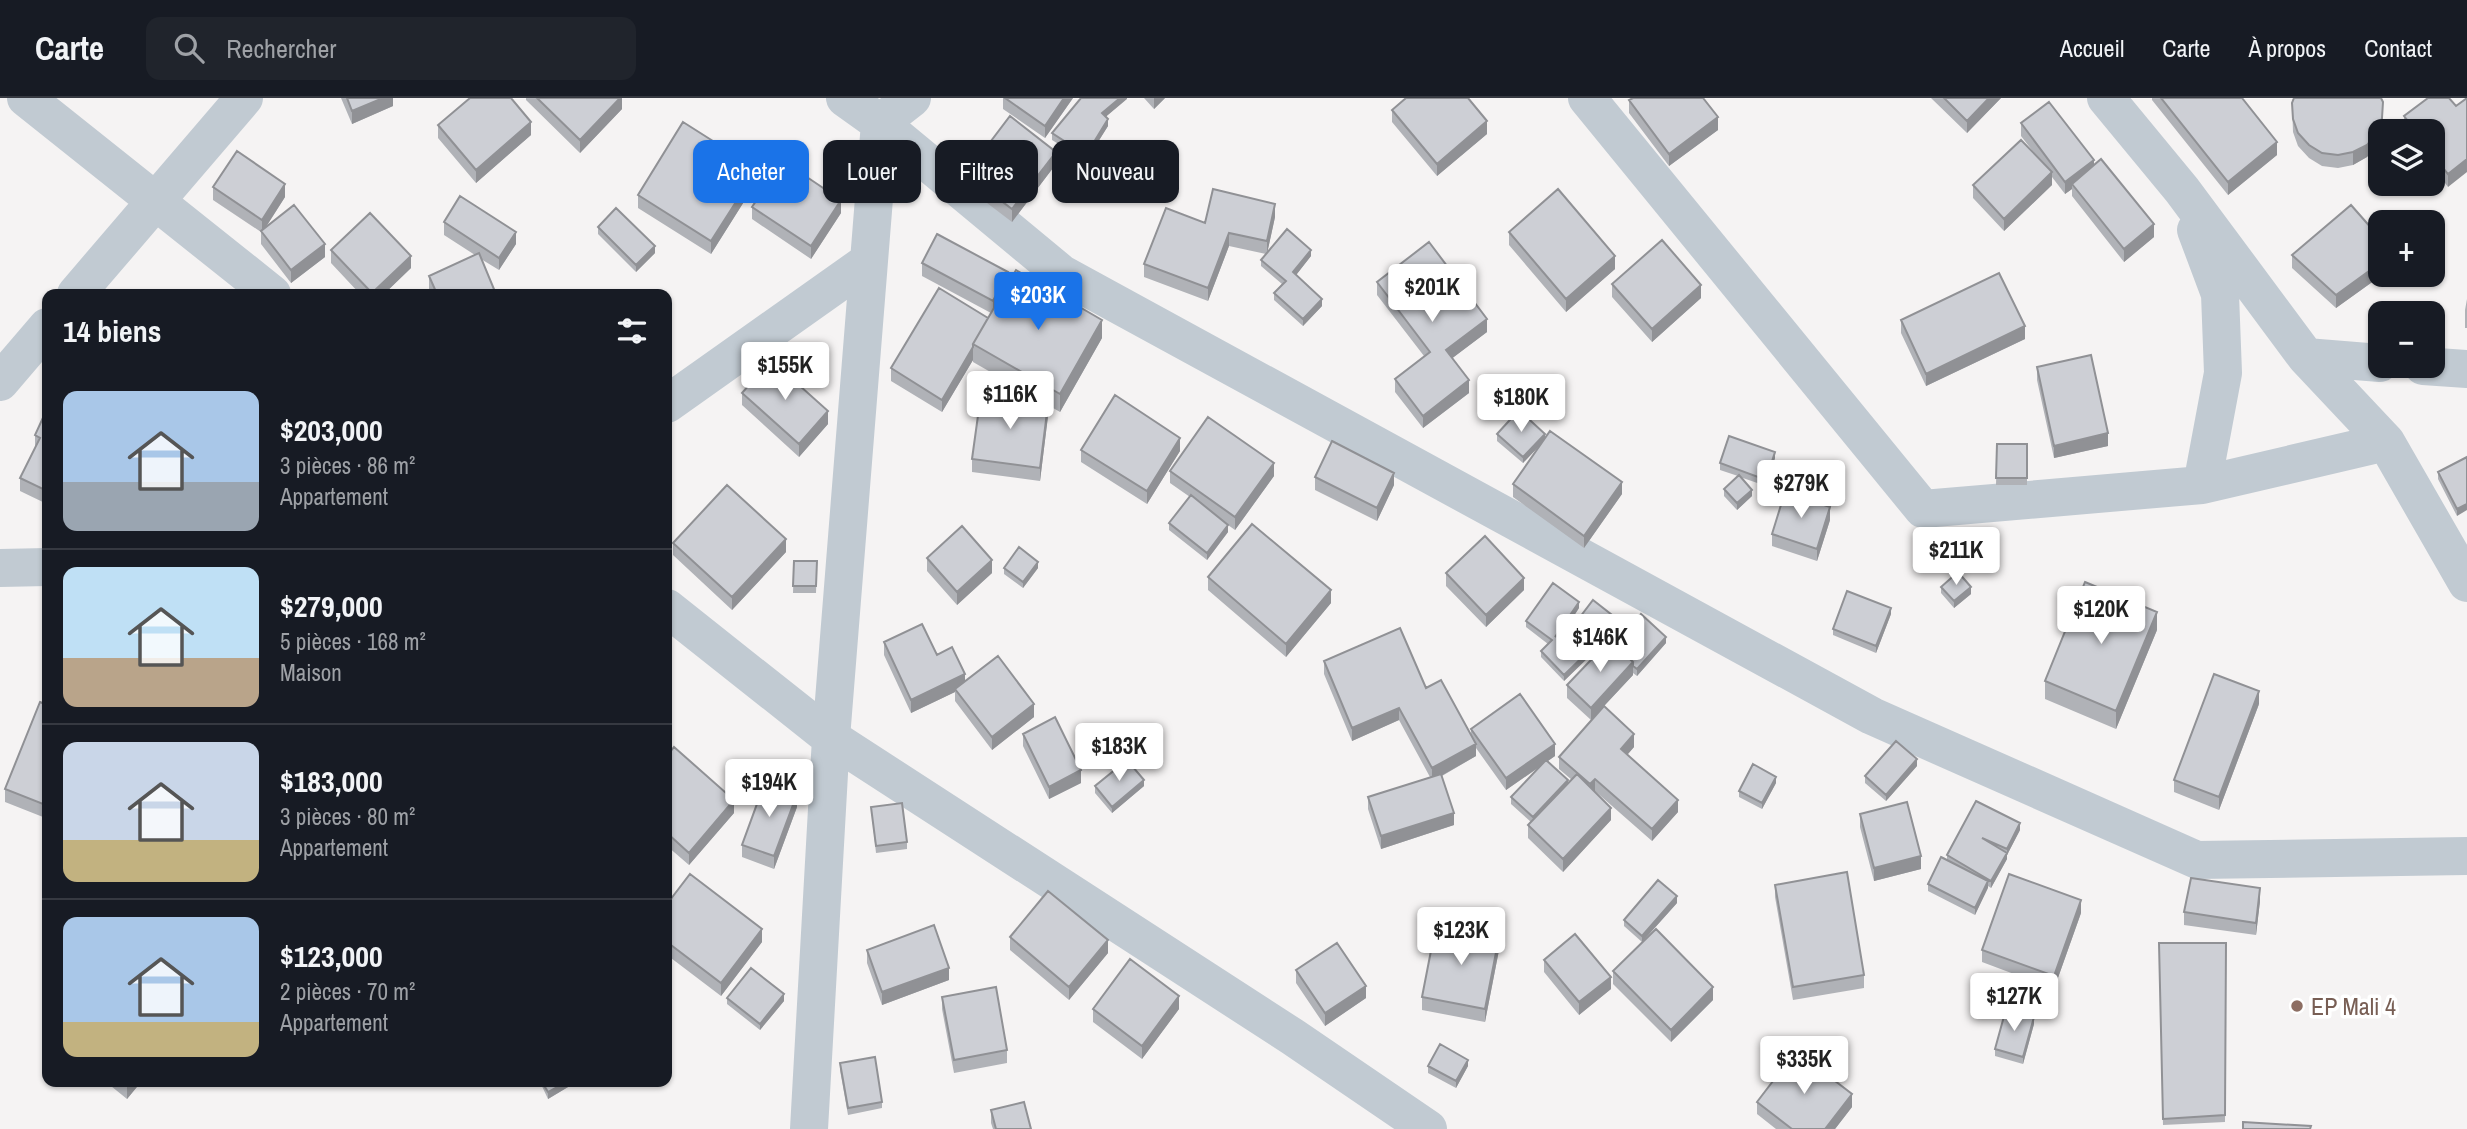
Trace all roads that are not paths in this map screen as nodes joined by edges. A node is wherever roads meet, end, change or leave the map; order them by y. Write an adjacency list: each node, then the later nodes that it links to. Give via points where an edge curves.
1 (26, 98): 9 (street)
2 (244, 98): 9 (street)
3 (845, 98): 7 (street)
4 (912, 98): 7 (street)
5 (1587, 98): 21 (street, via 1923,509)
6 (2106, 98): 8 (street)
7 (880, 123): 10 (street); 27 (street, via 1062,274 1872,716 2197,860)
8 (2182, 190): 14 (street); 21 (street, via 2220,294 2223,373)
9 (156, 202): 11 (street); 12 (street)
10 (869, 261): 19 (street); 26 (street)
11 (80, 289)
12 (266, 289)
13 (42, 333): 18 (street)
14 (2306, 357): 15 (street); 20 (street)
15 (2368, 362)
16 (2445, 368): 17 (street)
17 (2467, 369)
18 (0, 382)
19 (672, 400)
20 (2386, 442): 21 (street); 24 (street)
21 (2202, 485)
22 (42, 567): 23 (street)
23 (0, 568)
24 (2467, 583)
25 (672, 612): 26 (street)
26 (831, 738): 28 (street); 29 (street)
27 (2467, 856)
28 (809, 1129)
29 (1428, 1129)

